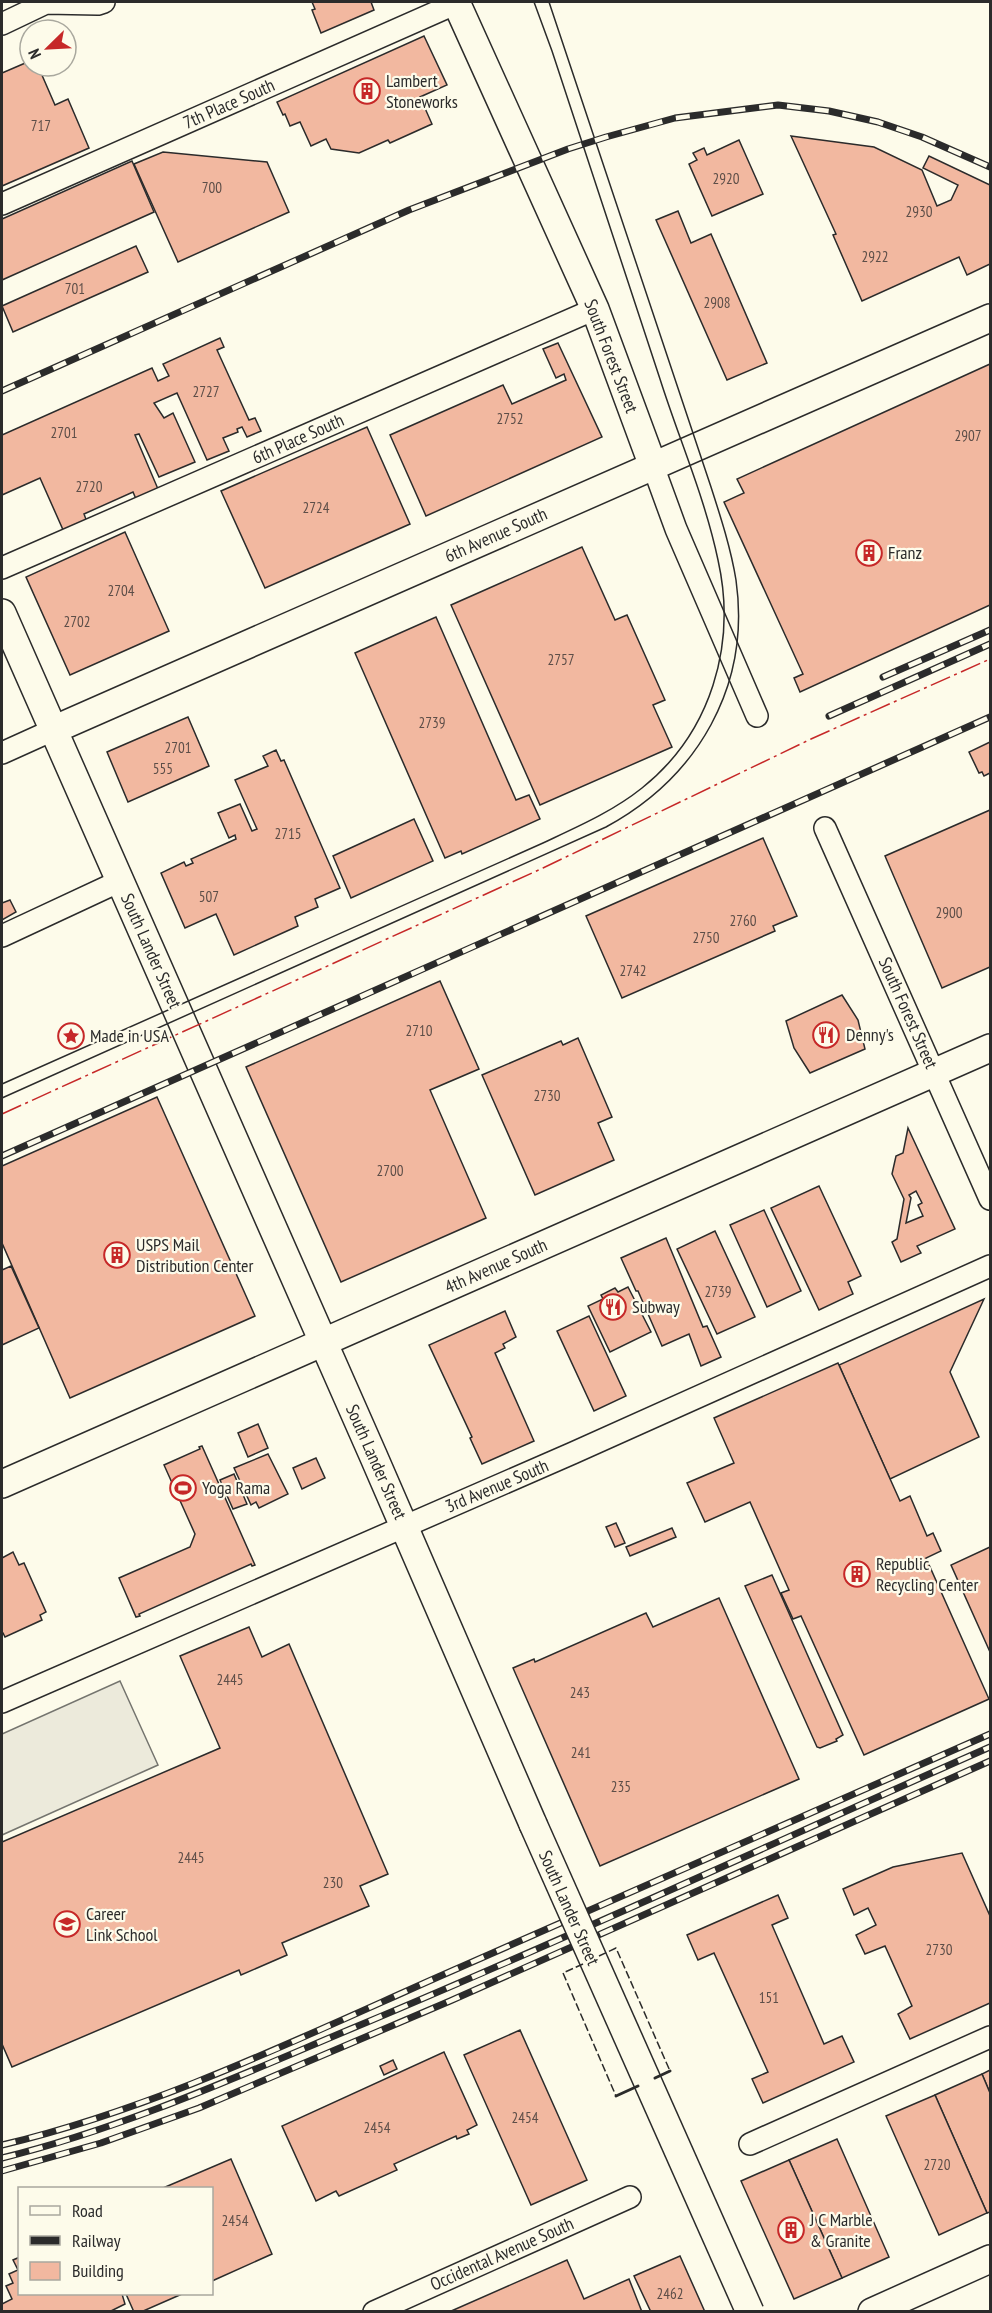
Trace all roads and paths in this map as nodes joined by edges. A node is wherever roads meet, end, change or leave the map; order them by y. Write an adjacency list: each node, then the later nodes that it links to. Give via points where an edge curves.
1 (104, 2): 3 (street, via 46,3)
2 (456, 2): 4 (street, 7th Place South); 5 (main road, South Forest Street)
3 (2, 24)
4 (2, 204)
5 (595, 309): 7 (main road, South Forest Street); 8 (street, 6th Place South)
6 (990, 318): 7 (main road, 6th Avenue South)
7 (653, 466): 10 (street, South Forest Street); 11 (main road, 6th Avenue South)
8 (2, 568)
9 (2, 613): 11 (main road, South Lander Street)
10 (757, 716)
11 (53, 730): 12 (street, 6th Avenue South); 14 (main road, South Lander Street)
12 (2, 753)
13 (825, 828): 17 (street, South Forest Street)
14 (120, 881): 15 (street); 20 (main road, South Lander Street)
15 (2, 936)
16 (990, 1048): 17 (main road, 4th Avenue South)
17 (935, 1072): 18 (street, South Forest Street); 20 (main road, 4th Avenue South)
18 (990, 1199)
19 (990, 1266): 22 (street, 3rd Avenue South)
20 (323, 1342): 21 (main road, 4th Avenue South); 22 (main road, South Lander Street)
21 (2, 1484)
22 (404, 1526): 23 (street, 3rd Avenue South); 29 (main road, South Lander Street, bridge, via 566,1902)
23 (2, 1702)
24 (990, 2037): 25 (street)
25 (750, 2144)
26 (630, 2197): 28 (street, Occidental Avenue South)
27 (990, 2259): 30 (main road)
28 (374, 2312)
29 (750, 2312)
30 (872, 2312)

